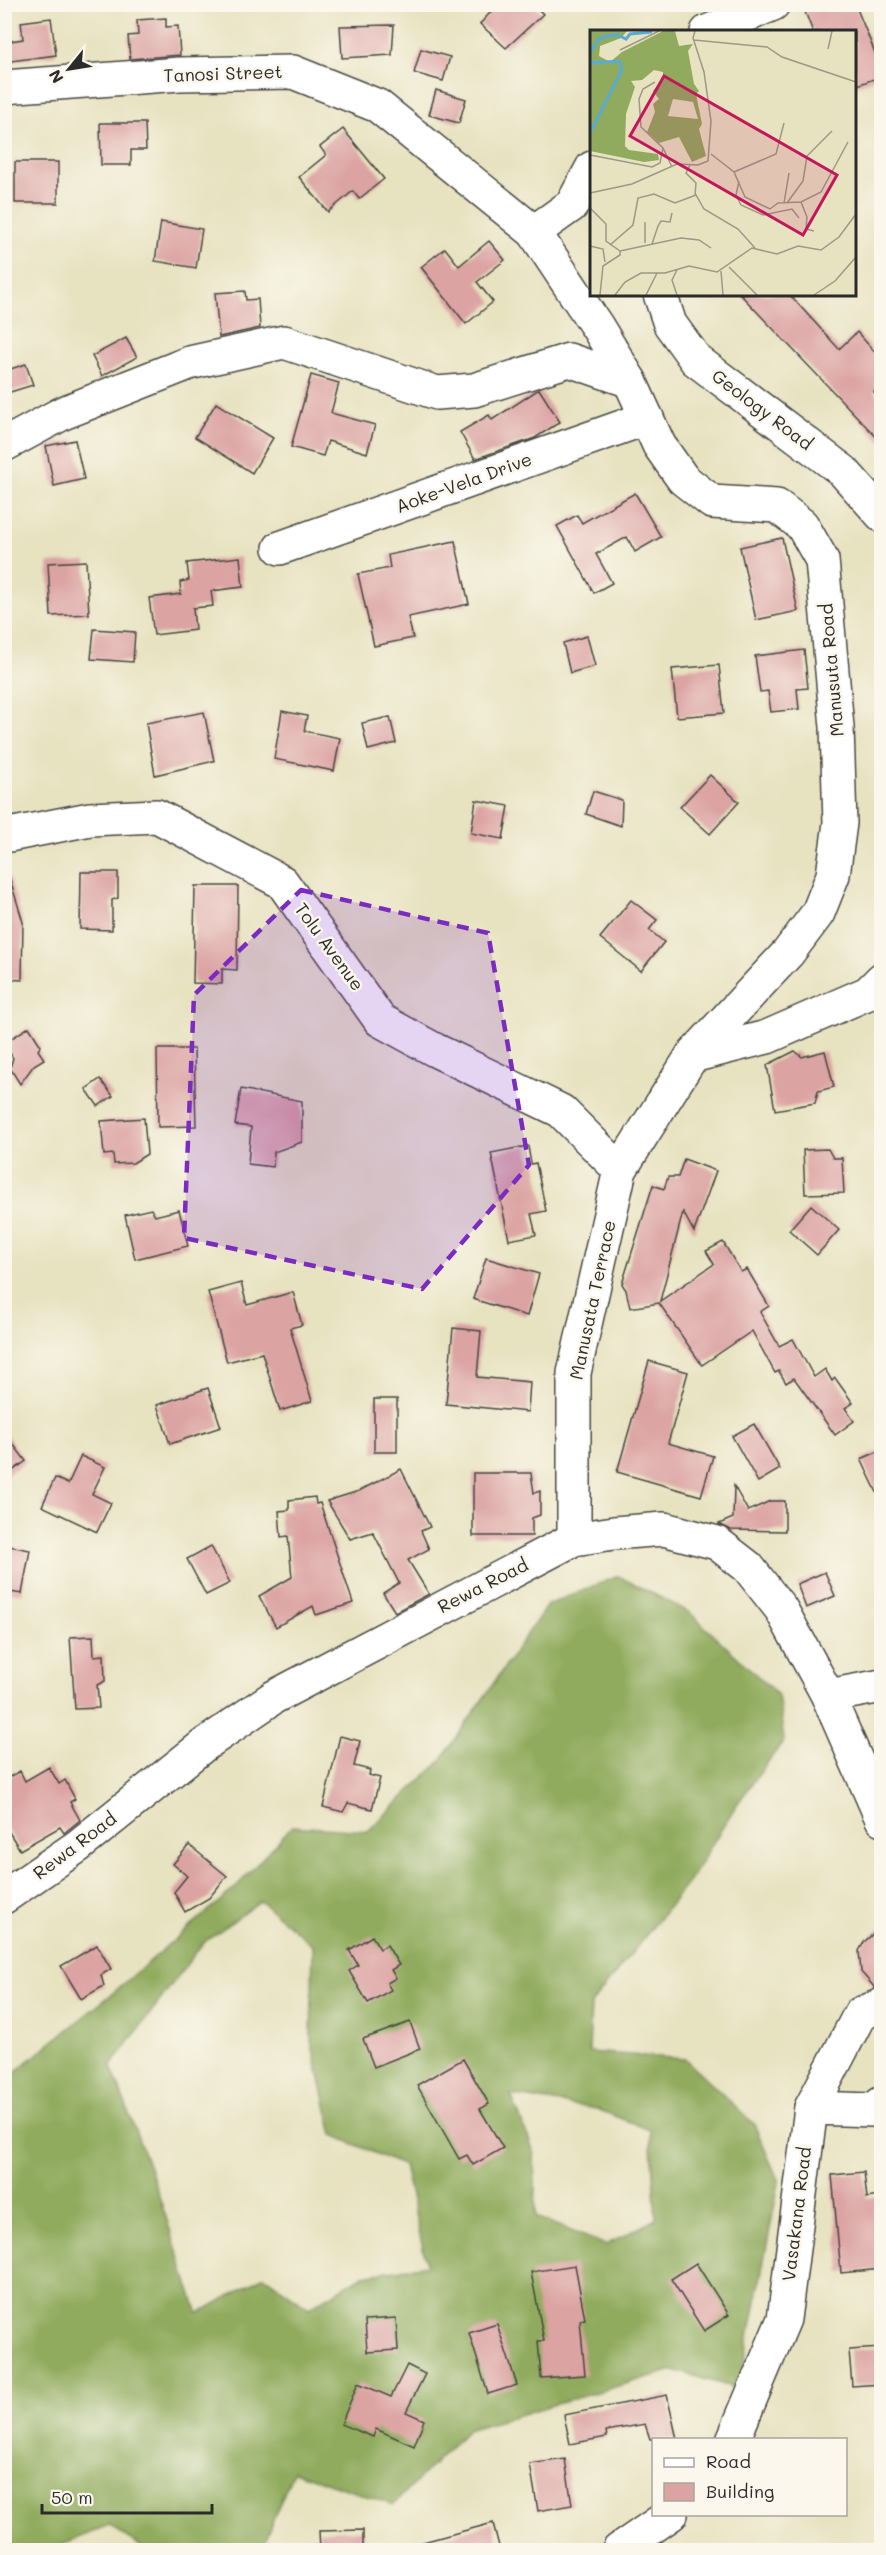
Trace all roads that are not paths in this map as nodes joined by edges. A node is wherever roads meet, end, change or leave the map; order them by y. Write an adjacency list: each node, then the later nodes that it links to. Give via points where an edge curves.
1 (773, 4): 2 (street)
2 (712, 30)
3 (4, 87): 5 (street, Tanosi Street, via 180,74 293,72 378,106)
4 (590, 172): 5 (street, via 572,205)
5 (534, 232): 7 (street, Manusuta Road)
6 (661, 296): 10 (street, Geology Road, via 670,324 696,360 843,471)
7 (630, 381): 8 (street, Manusuta Road); 9 (street, via 569,360 474,390 437,393 284,342 189,363 63,413)
8 (647, 418): 11 (street, Aoke-Vela Drive); 14 (street, Manusuta Road, via 659,445 683,479 712,502 777,506 802,525 822,560 834,681 840,823 833,875 818,913 788,953)
9 (4, 446)
10 (882, 514)
11 (280, 548)
12 (4, 836): 15 (street, Tolu Avenue, via 90,819 157,816 282,882 381,1020 561,1111)
13 (882, 978): 14 (street, via 868,993 767,1037)
14 (692, 1056): 15 (street, Manusuta Road)
15 (620, 1170): 16 (street, Manusata Terrace, via 574,1373)
16 (574, 1539): 18 (street, Rewa Road, via 664,1529 717,1543 748,1567 781,1609); 20 (street, Rewa Road, via 274,1697 204,1745 78,1846)
17 (882, 1686): 18 (street)
18 (828, 1696): 19 (street, Rewa Road)
19 (882, 1818)
20 (4, 1897)
21 (882, 2005): 23 (street, Vasakana Road, via 860,2014)
22 (882, 2103): 23 (street, via 873,2110)
23 (811, 2108): 24 (street, Vasakana Road, via 784,2319)
24 (733, 2438)
25 (668, 2516): 26 (street)
26 (618, 2550)

